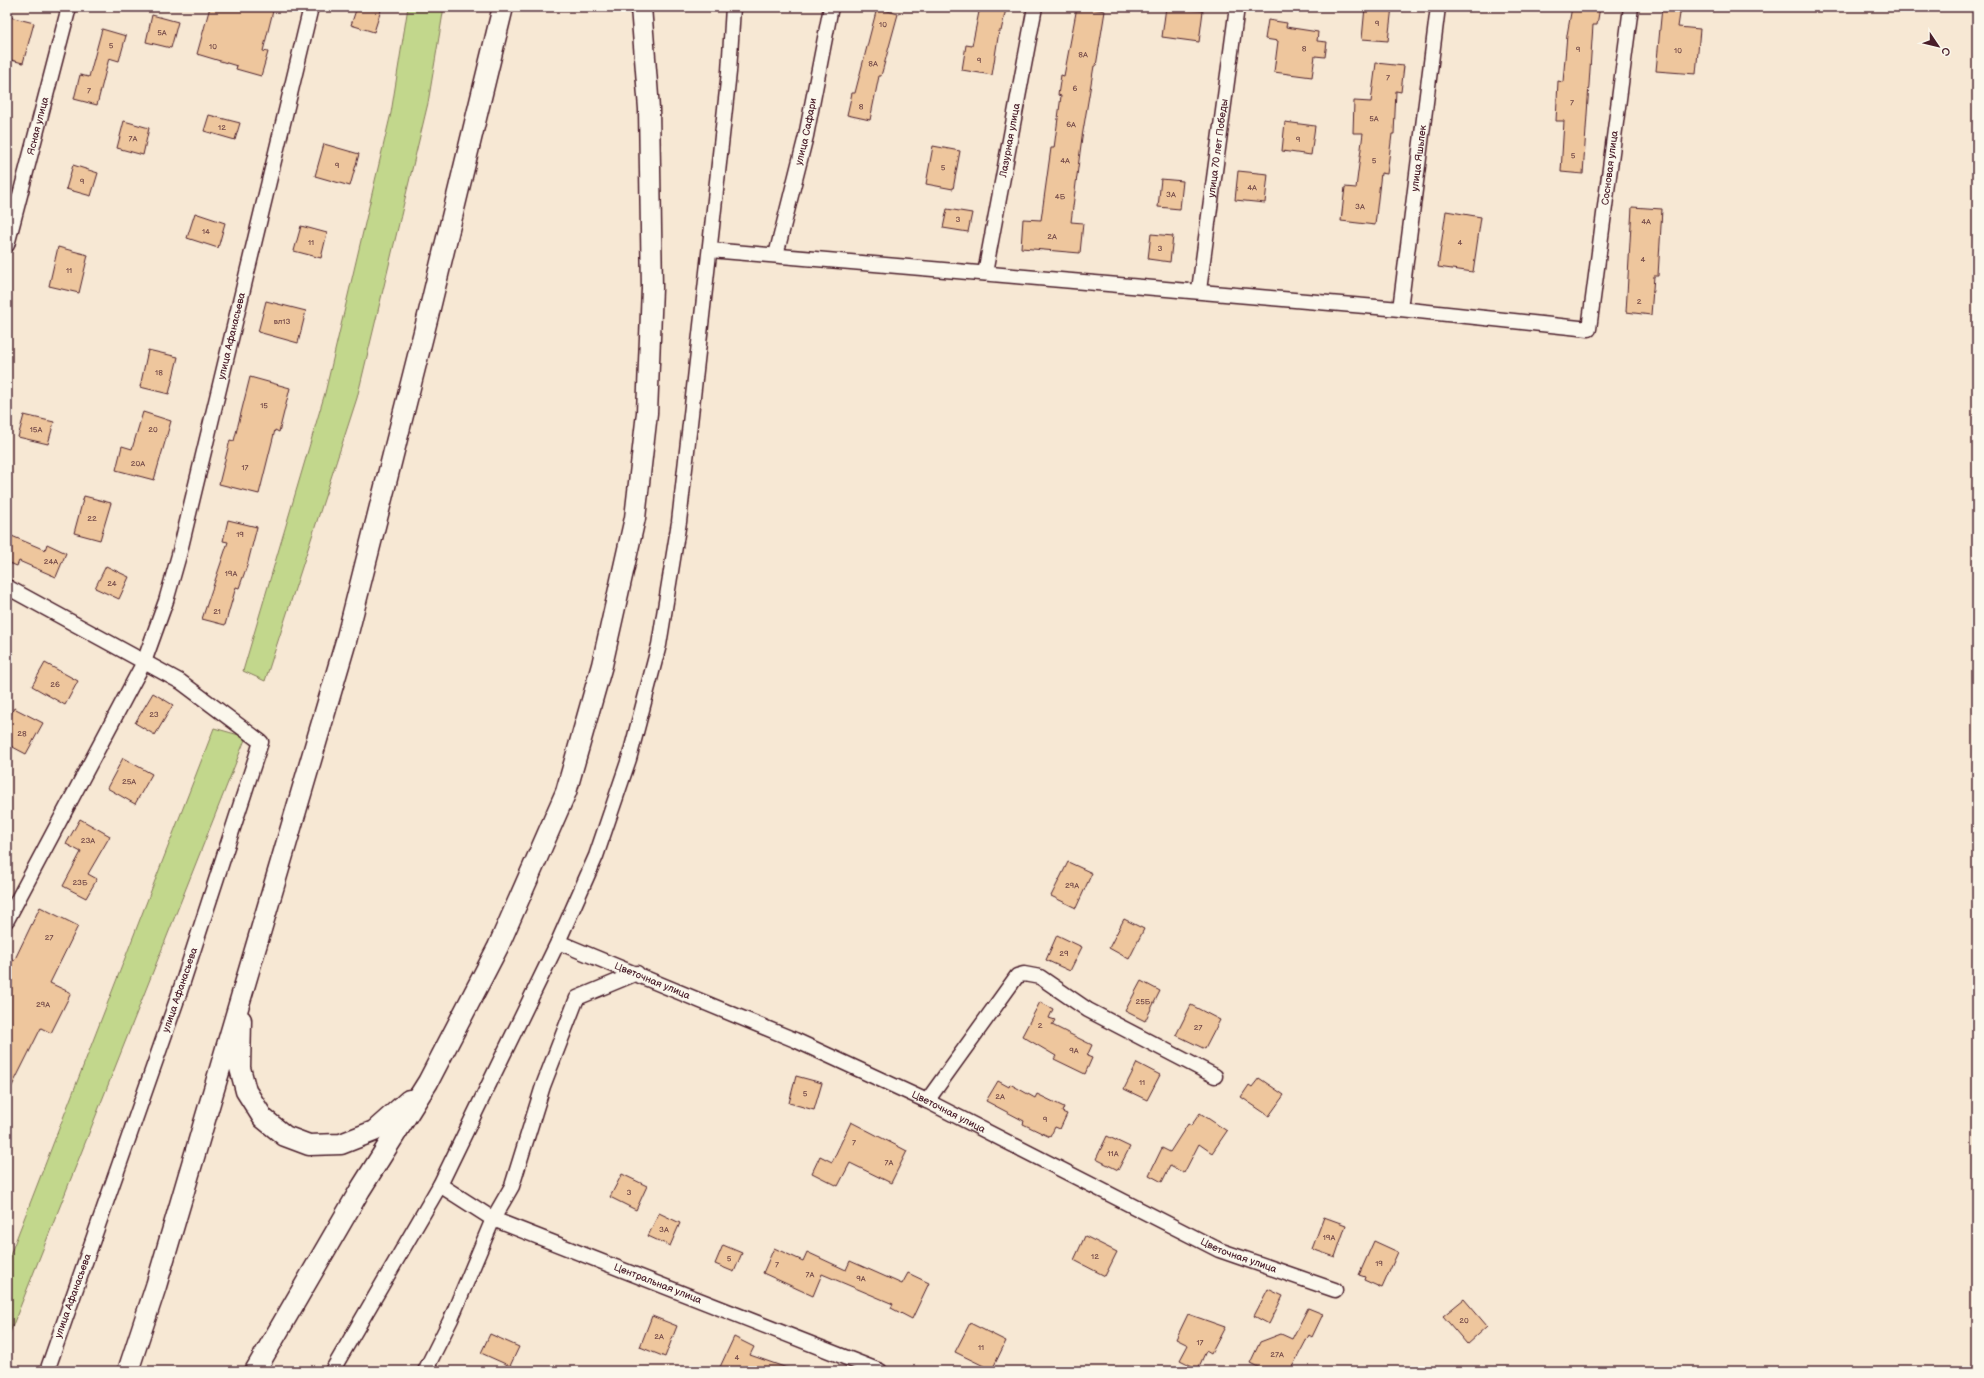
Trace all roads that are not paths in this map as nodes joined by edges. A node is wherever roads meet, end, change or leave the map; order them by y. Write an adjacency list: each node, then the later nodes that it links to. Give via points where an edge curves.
1 (68, 7): 11 (street, Ясная улица)
2 (311, 7): 18 (street, улица Афанасьева, via 179,555)
3 (503, 7): 22 (main road, via 346,641)
4 (641, 7): 24 (main road, via 649,108 652,288 647,413 635,518 602,665 566,792 498,947)
5 (733, 7): 12 (street, via 729,72)
6 (832, 7): 13 (street, улица Сафари, via 806,136)
7 (1035, 7): 14 (street, Лазурная улица)
8 (1237, 7): 15 (street, улица 70 лет Победы)
9 (1438, 7): 16 (street, улица Яшьлек)
10 (1631, 7): 16 (street, Сосновая улица, via 1589,329)
11 (7, 245)
12 (710, 250): 13 (street); 20 (street, via 679,522 659,645 629,759 596,856)
13 (776, 255): 14 (street)
14 (985, 273): 15 (street)
15 (1199, 290): 16 (street)
16 (1400, 309)
17 (7, 587): 18 (street)
18 (144, 662): 19 (street, улица Афанасьева); 29 (street, улица Афанасьева, via 181,682 261,742 179,994)
19 (7, 920)
20 (558, 942): 21 (street, Цветочная улица); 26 (street)
21 (636, 973): 25 (street, Цветочная улица, via 795,1040); 27 (street, via 577,998 543,1086 512,1186)
22 (242, 992): 24 (main road, via 240,1068 246,1091 263,1118 286,1136 309,1145 342,1144 374,1131); 30 (main road, via 156,1286)
23 (1215, 1076): 25 (street, via 1088,1010 1040,977 1024,974 1017,976)
24 (428, 1082): 31 (main road, via 360,1190)
25 (927, 1101): 28 (street, Цветочная улица, via 1219,1250)
26 (440, 1185): 27 (street, Центральная улица); 32 (street)
27 (493, 1220): 33 (street, via 451,1319); 34 (street, Центральная улица)
28 (1334, 1290)
29 (47, 1371)
30 (128, 1371)
31 (255, 1371)
32 (332, 1371)
33 (425, 1371)
34 (880, 1371)

